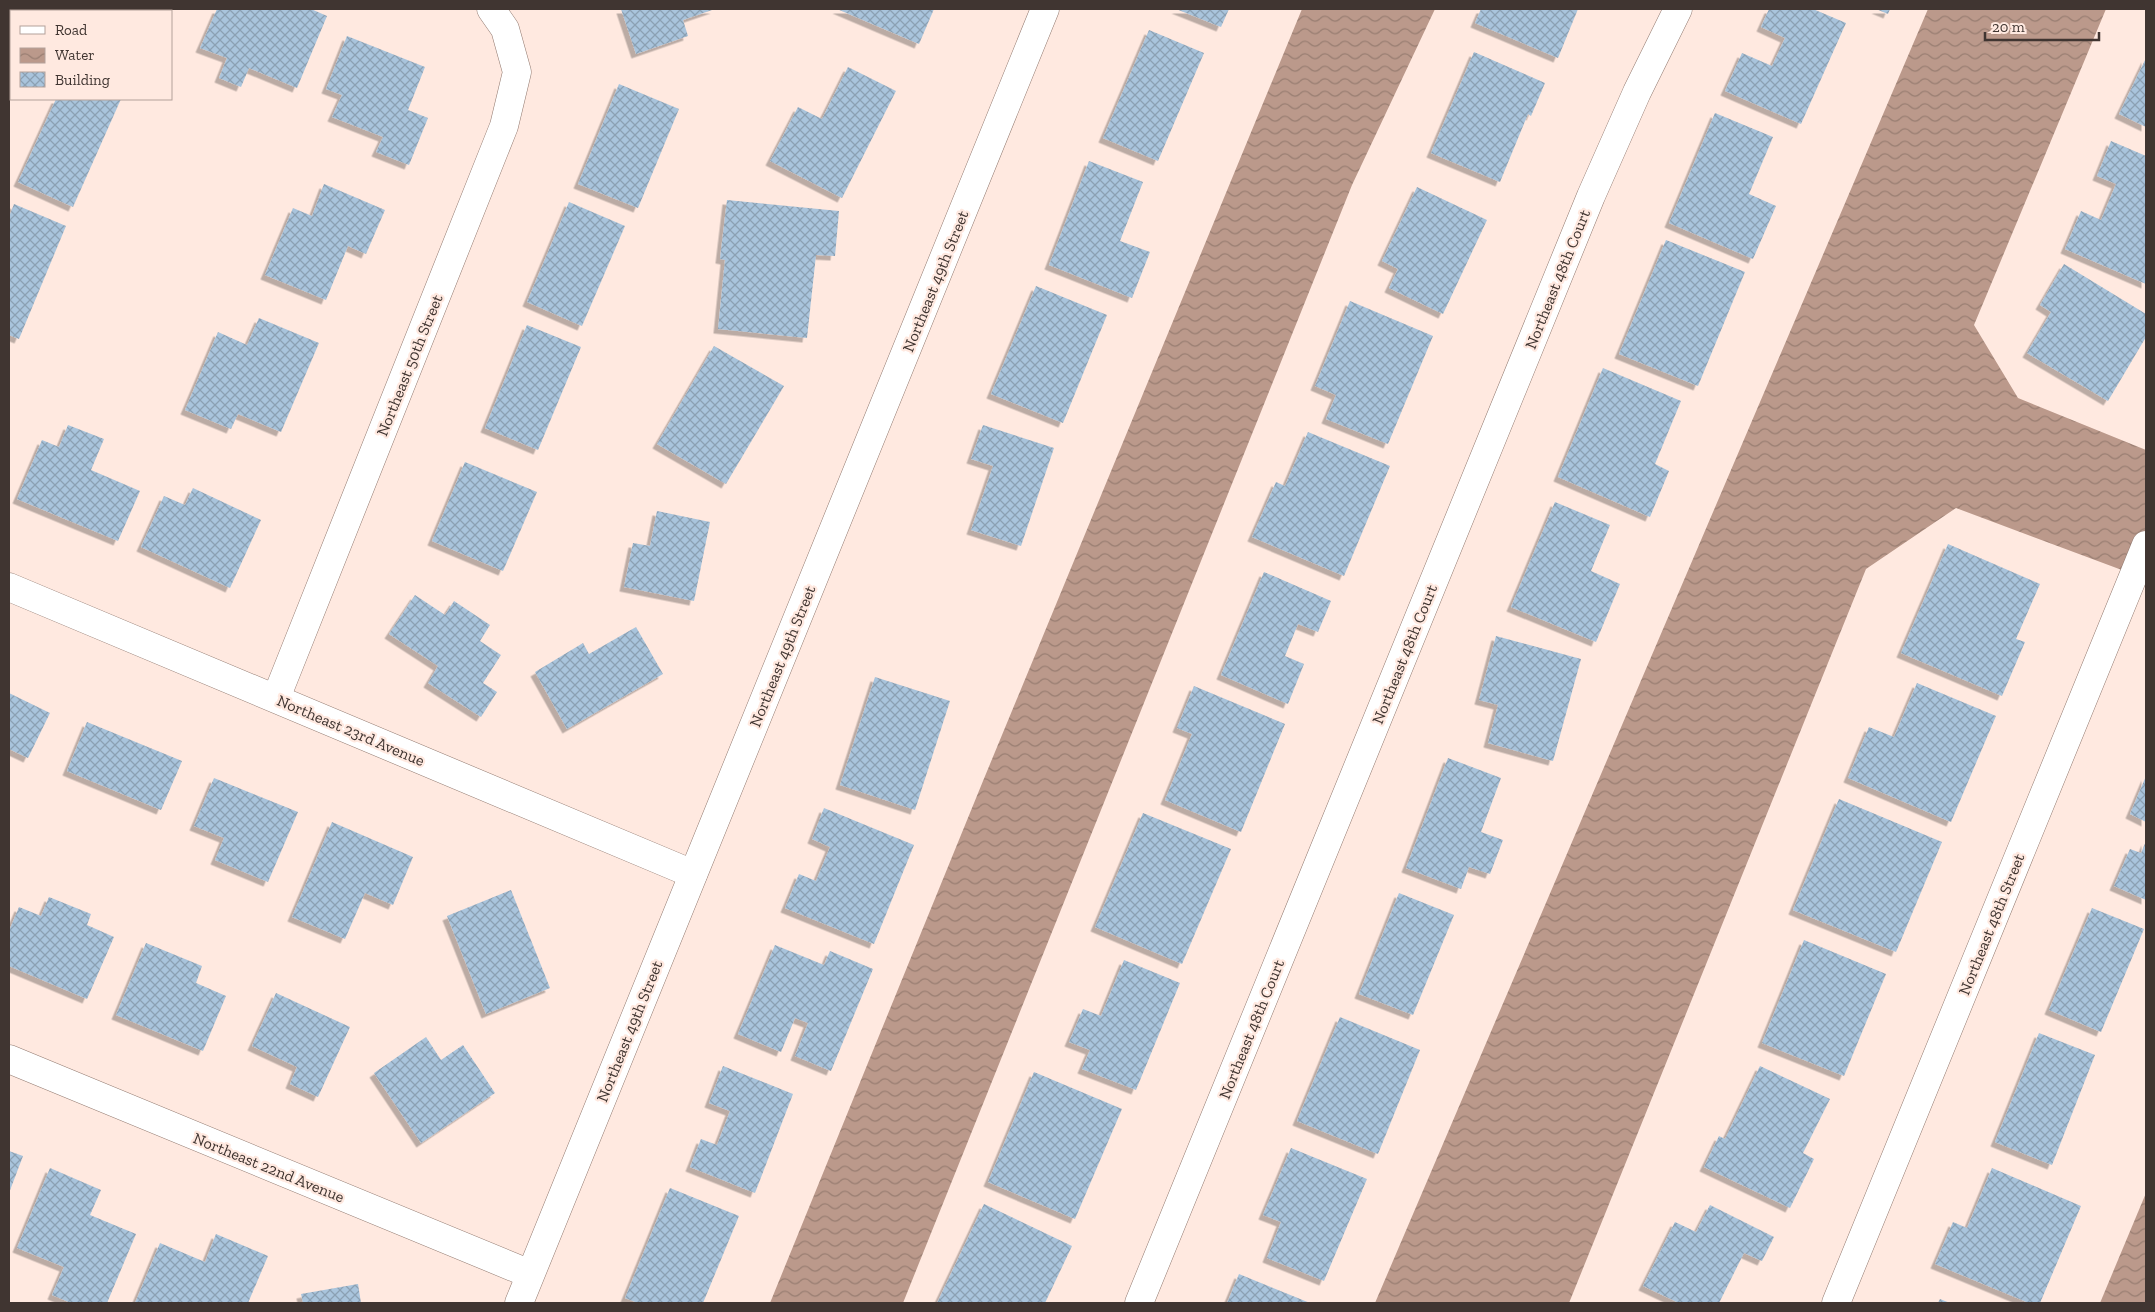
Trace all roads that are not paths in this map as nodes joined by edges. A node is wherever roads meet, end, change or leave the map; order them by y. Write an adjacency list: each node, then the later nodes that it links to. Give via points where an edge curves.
1 (1045, 9): 7 (street, Northeast 49th Street)
2 (1678, 9): 11 (street, Northeast 48th Court, via 1637,92 1592,196)
3 (498, 19): 6 (street, Northeast 50th Street, via 517,72 504,126)
4 (2146, 545): 12 (street, Northeast 48th Street)
5 (9, 587): 6 (street, Northeast 23rd Avenue)
6 (276, 698): 7 (street, Northeast 23rd Avenue)
7 (694, 874): 9 (street, Northeast 49th Street)
8 (9, 1059): 9 (street, Northeast 22nd Avenue)
9 (530, 1274): 10 (street, Northeast 49th Street)
10 (519, 1303)
11 (1139, 1303)
12 (1836, 1303)

